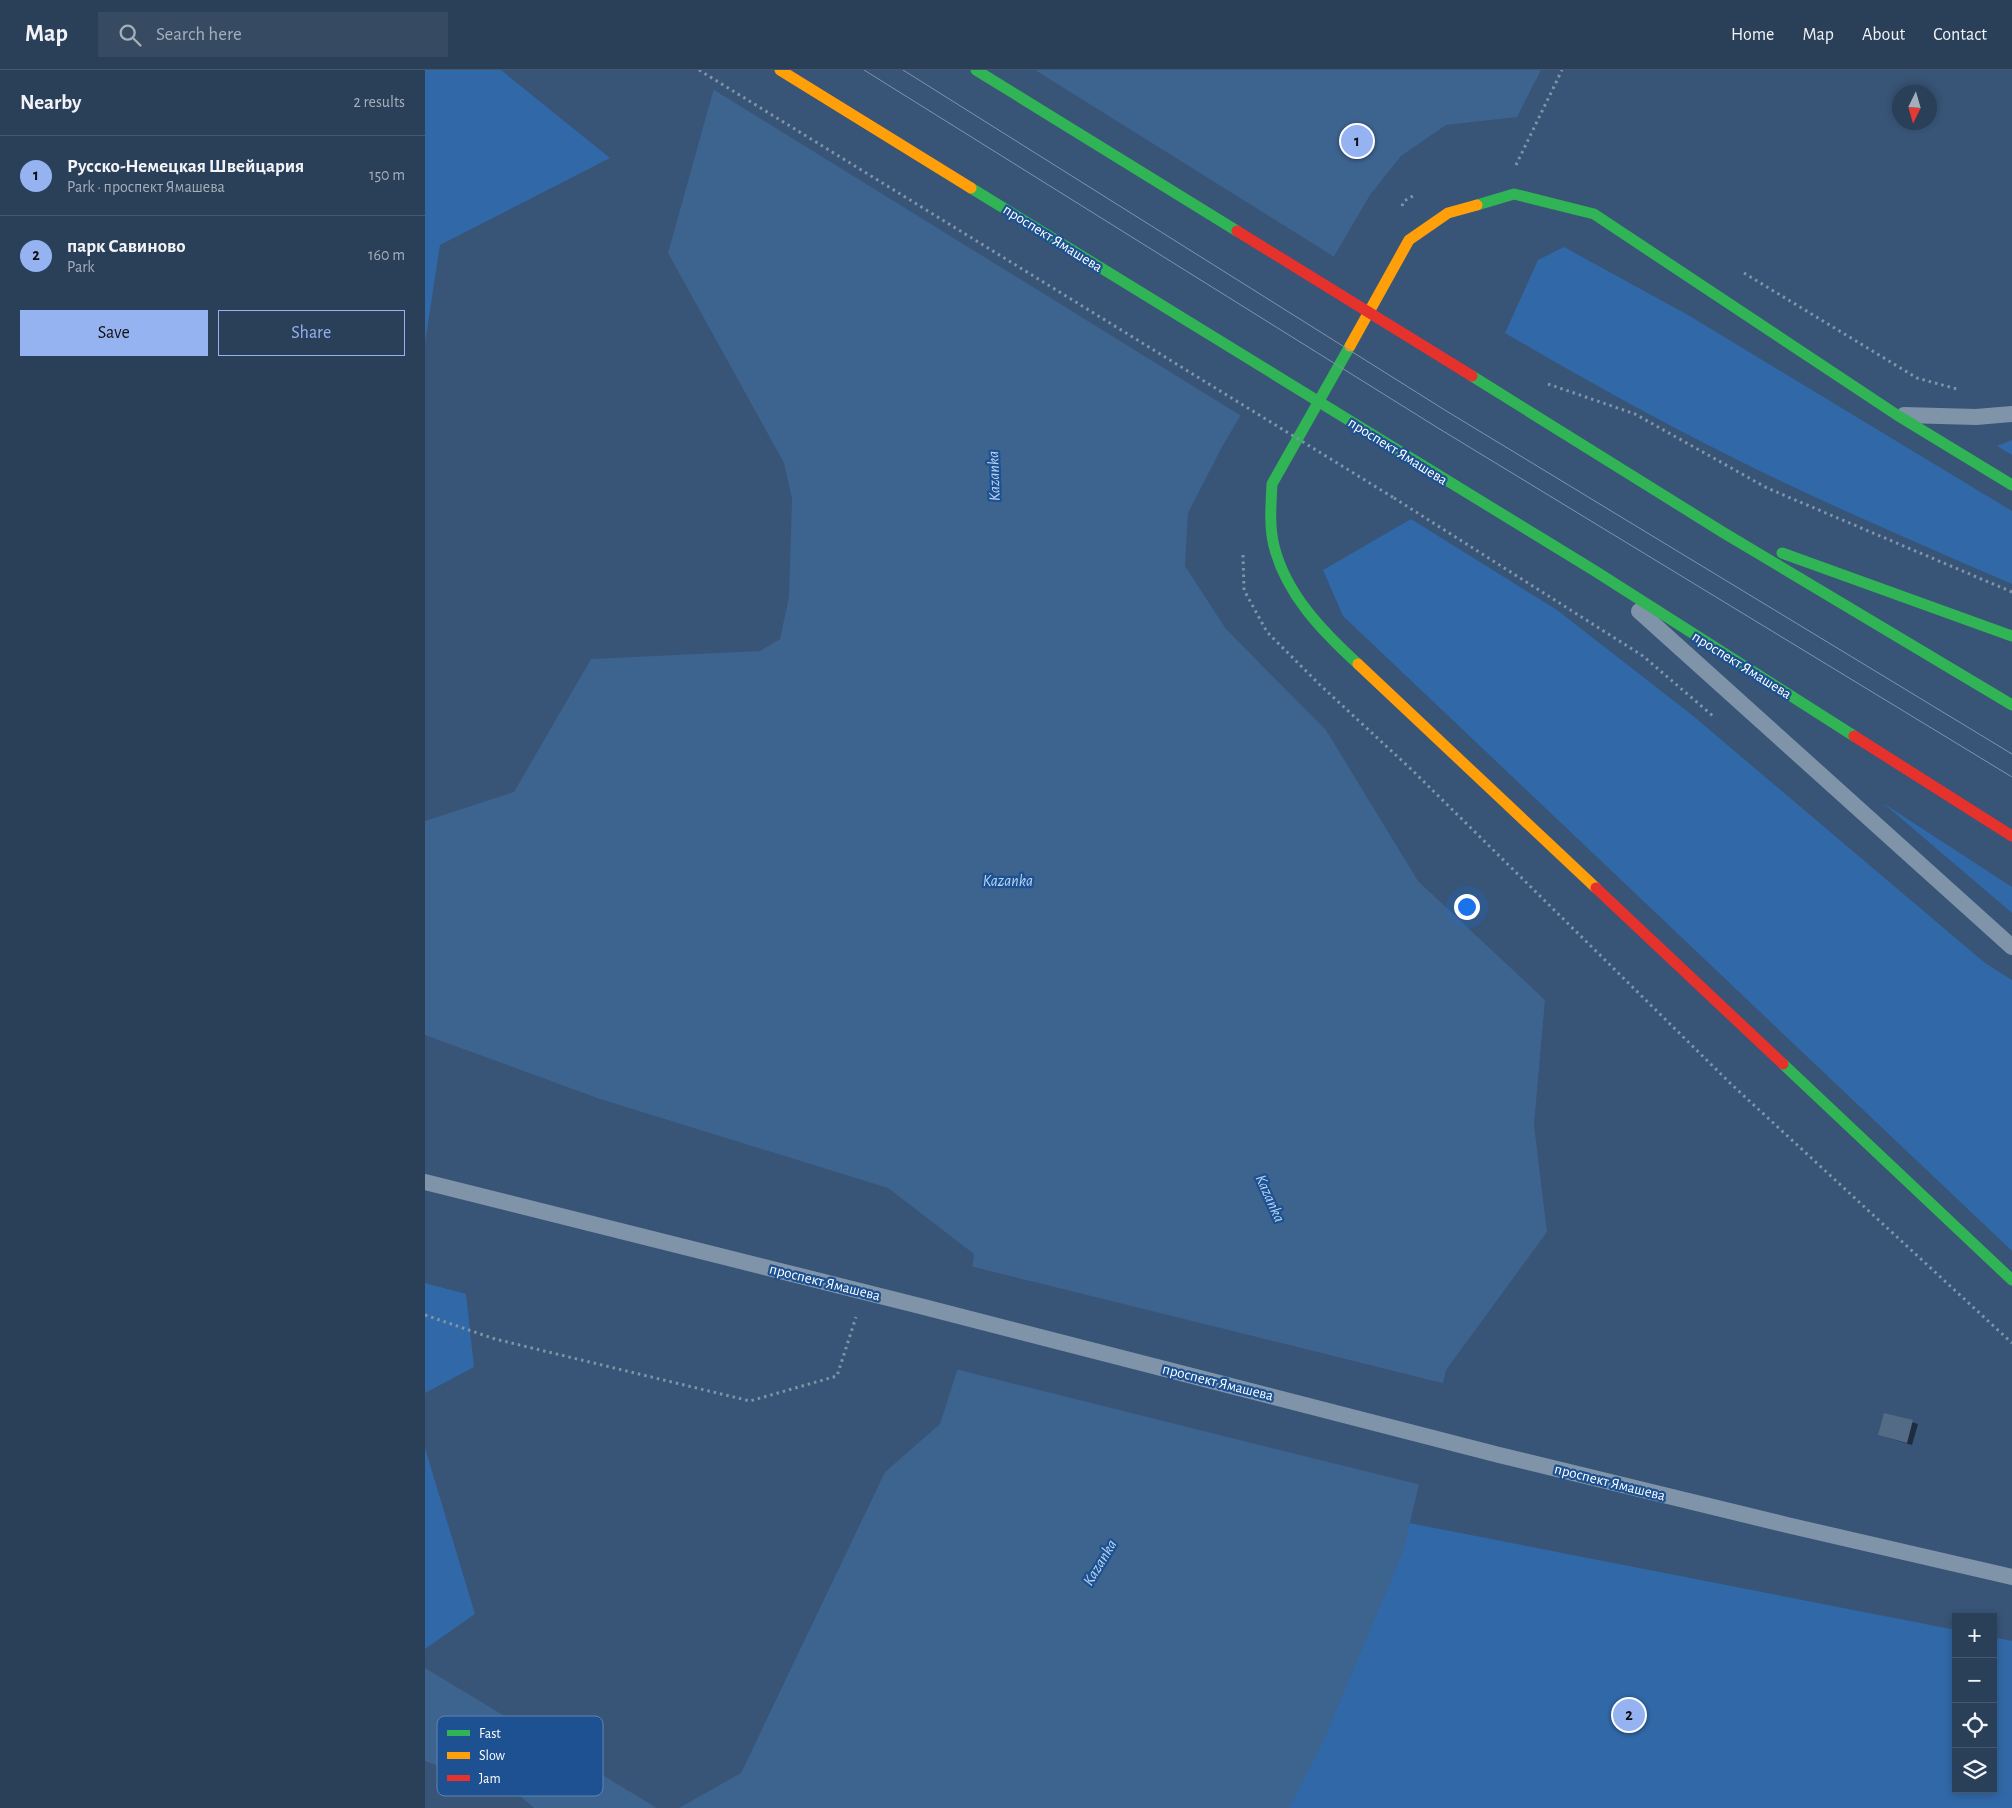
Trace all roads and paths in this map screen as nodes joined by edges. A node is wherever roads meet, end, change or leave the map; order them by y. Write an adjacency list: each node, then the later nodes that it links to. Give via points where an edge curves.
1 (699, 70): 24 (path, bridge, via 1394,498 1643,656)
2 (781, 70): 20 (main road, проспект Ямашева, bridge)
3 (976, 70): 18 (main road, bridge)
4 (1562, 70): 5 (path)
5 (1516, 165): 6 (path); 7 (path)
6 (1507, 167)
7 (1525, 168)
8 (1420, 194): 9 (path, via 1404,201)
9 (1400, 210)
10 (1739, 270): 12 (path, via 1917,378)
11 (1545, 383): 21 (path, via 1635,414 1767,488)
12 (1962, 390)
13 (2012, 414): 14 (lane, via 1976,418)
14 (1897, 415): 17 (main road); 28 (main road, via 1594,214 1515,194 1448,213 1409,240 1271,484 1274,545 1290,587 1326,634)
15 (1275, 421): 16 (path)
16 (1270, 429)
17 (2012, 485)
18 (1724, 532): 22 (main road); 23 (main road)
19 (1242, 552): 31 (path, via 1245,590 1267,632 1730,1083)
20 (1595, 572): 25 (main road, проспект Ямашева); 26 (lane)
21 (2012, 592)
22 (2012, 636)
23 (2012, 705)
24 (1718, 720)
25 (2012, 836)
26 (2012, 946)
27 (425, 1182): 29 (lane, проспект Ямашева)
28 (2012, 1280)
29 (863, 1292): 30 (path, via 837,1376 750,1401 495,1339); 32 (lane, проспект Ямашева, via 1499,1455)
30 (425, 1315)
31 (2012, 1343)
32 (2012, 1577)

